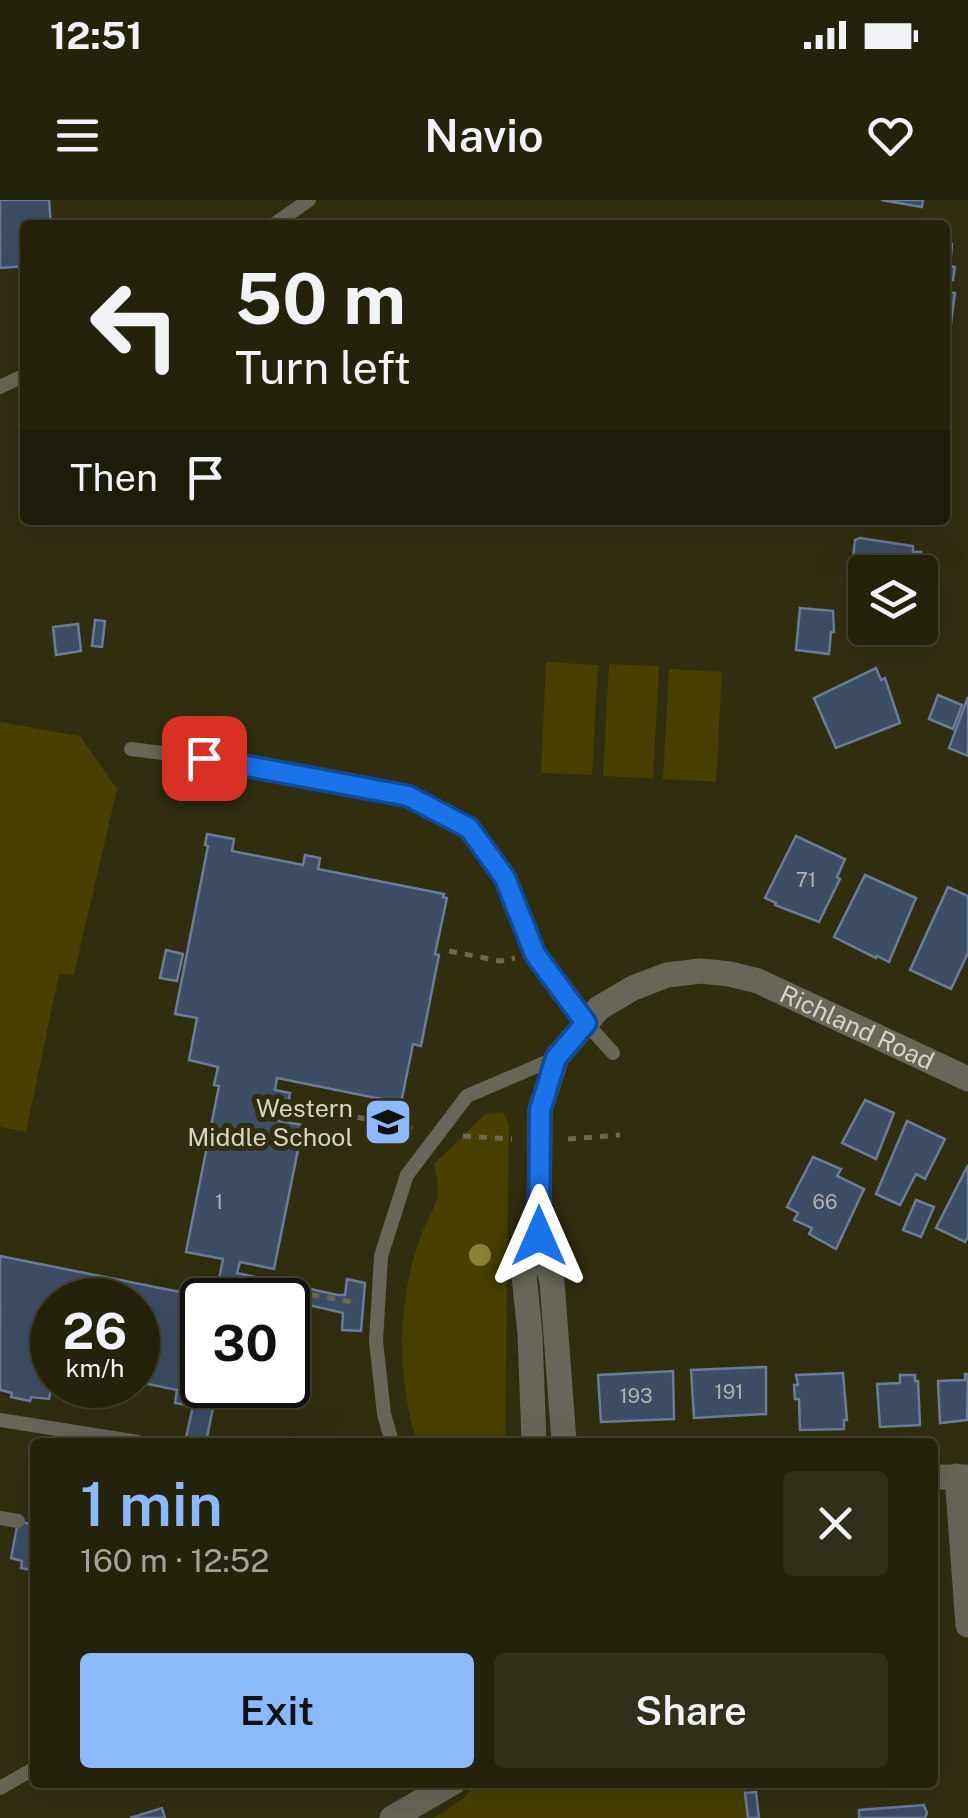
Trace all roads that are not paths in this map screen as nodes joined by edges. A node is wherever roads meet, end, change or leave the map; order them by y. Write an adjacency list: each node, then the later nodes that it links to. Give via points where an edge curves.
1 (309, 200): 2 (lane)
2 (280, 220)
3 (131, 748): 4 (lane, via 408,796 469,828 505,878 535,954)
4 (586, 1023): 5 (lane); 6 (street, Richland Road); 7 (street, Richland Road, via 599,1008 667,975 701,971 749,978)
5 (613, 1053)
6 (556, 1058): 8 (street, via 540,1110); 11 (lane, via 467,1096 407,1175 381,1256 376,1341)
7 (968, 1079)
8 (539, 1236): 12 (street, via 524,1275); 13 (street, via 552,1280)
9 (0, 1420): 10 (lane)
10 (113, 1438)
11 (391, 1438)
12 (534, 1438)
13 (564, 1438)
14 (952, 1477): 17 (street)
15 (0, 1518): 16 (lane)
16 (18, 1522)
17 (968, 1624)
18 (30, 1771): 19 (lane)
19 (0, 1788)
20 (440, 1788): 21 (street)
21 (392, 1818)

